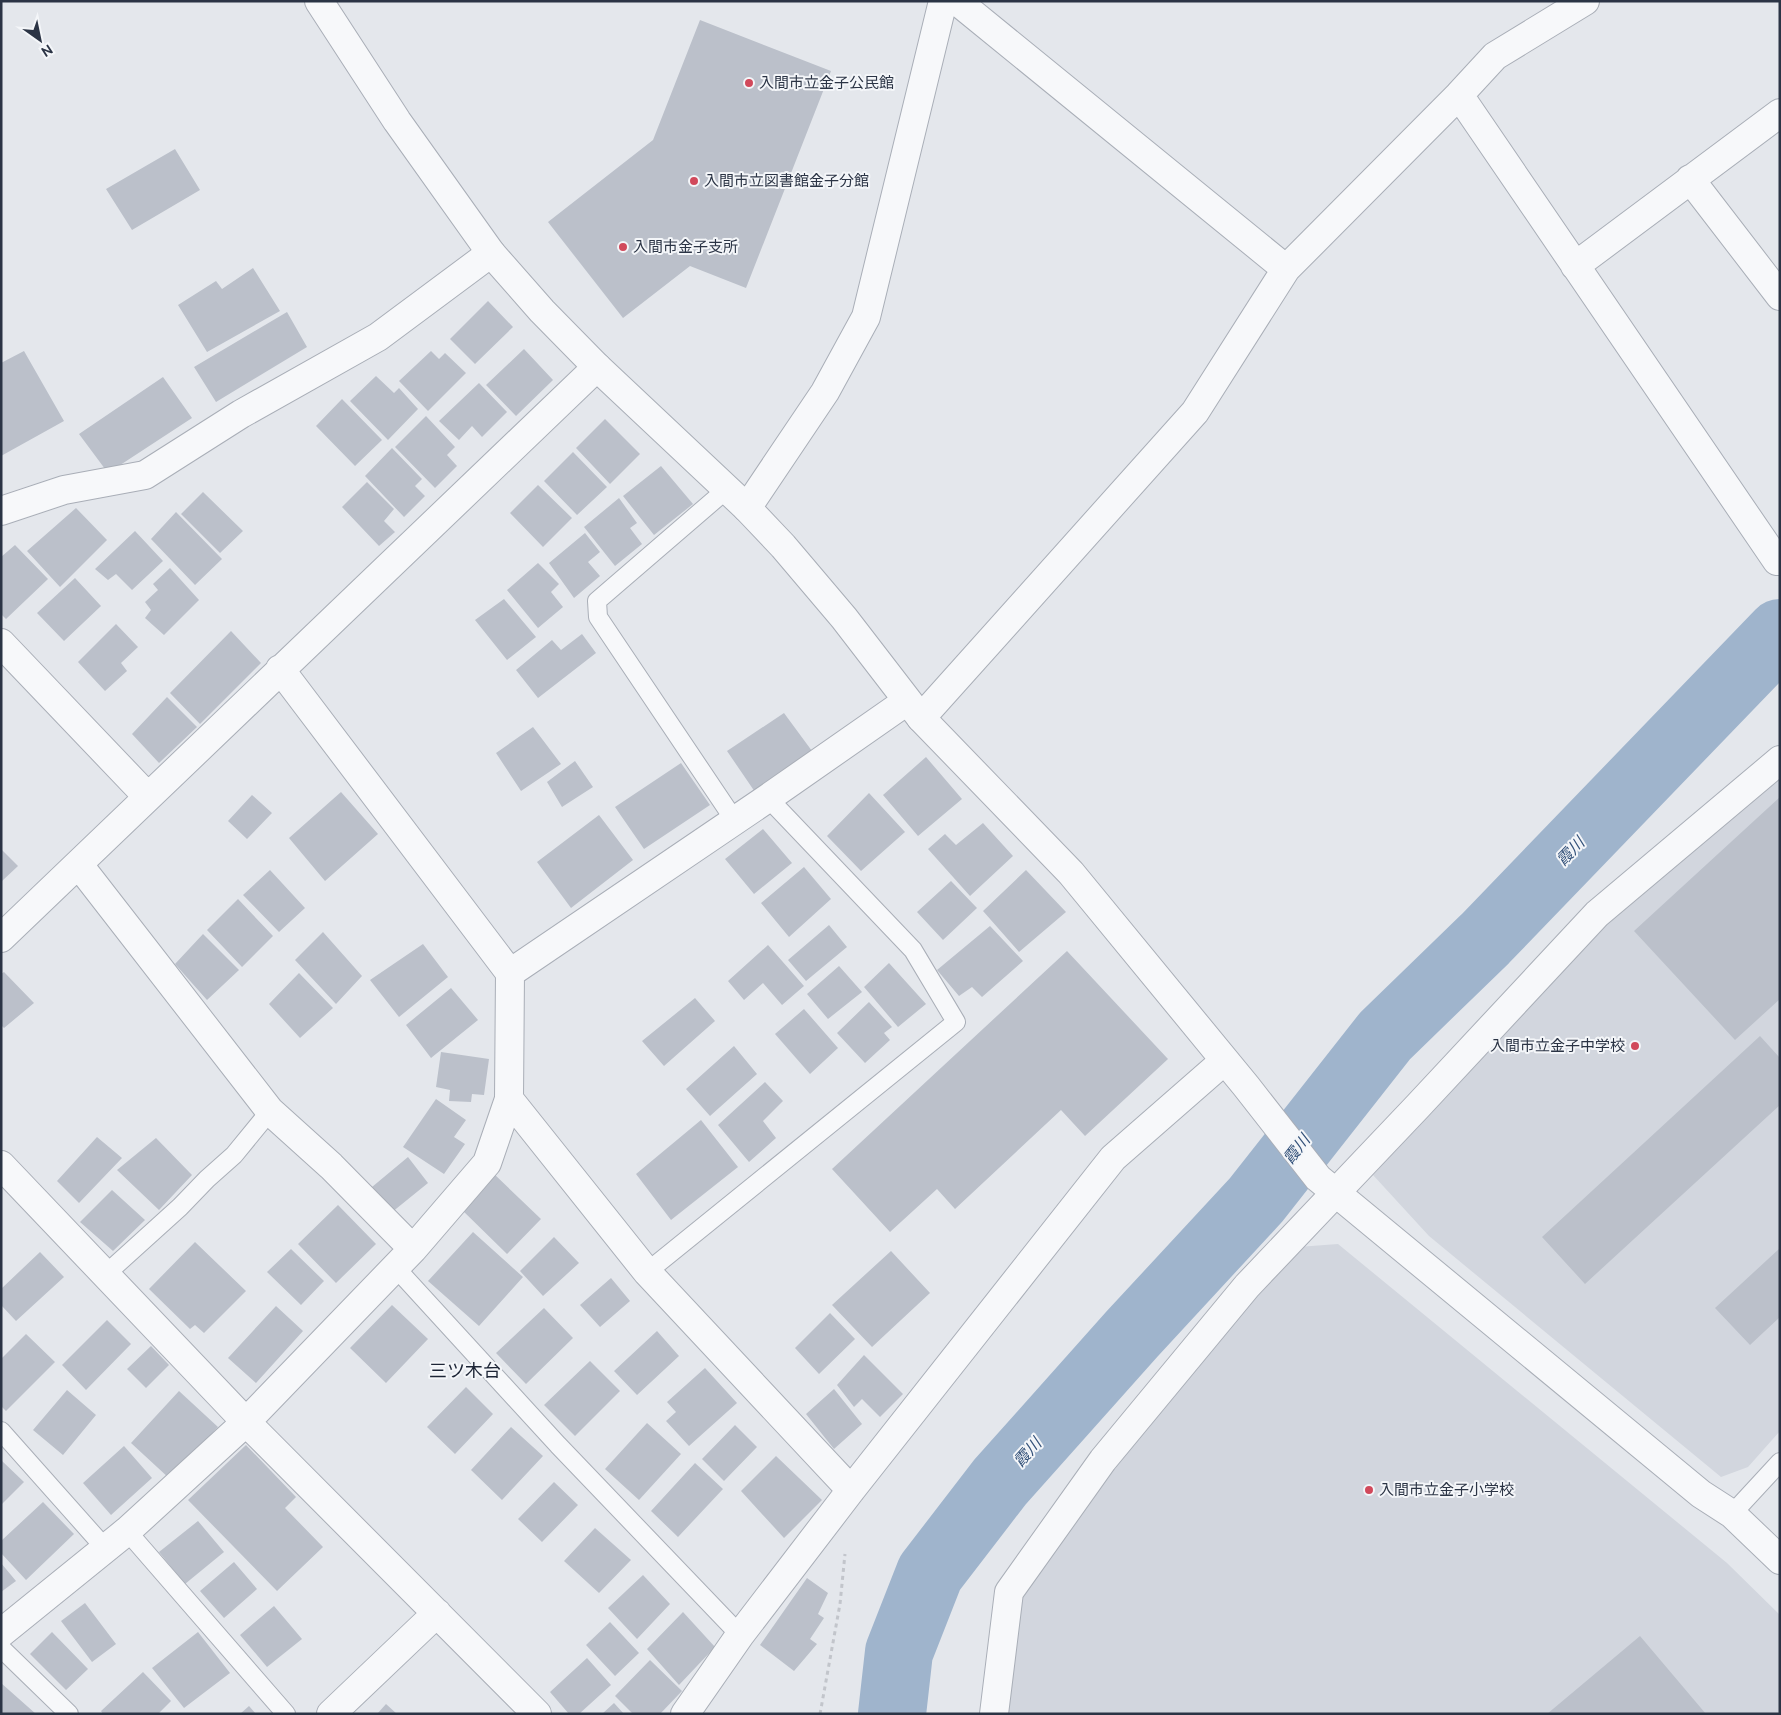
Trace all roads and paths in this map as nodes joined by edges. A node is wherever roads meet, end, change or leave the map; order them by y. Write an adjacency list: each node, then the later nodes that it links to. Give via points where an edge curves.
1 (319, 1): 8 (street, via 396,121)
2 (943, 1): 14 (street, via 866,317 825,392)
3 (957, 1): 10 (street)
4 (1585, 1): 5 (street, via 1495,56)
5 (1459, 95): 9 (street); 10 (street)
6 (1780, 114): 7 (street)
7 (1690, 180): 9 (street); 11 (street)
8 (491, 253): 12 (street); 15 (street, via 378,337 242,414 145,475 64,490)
9 (1574, 266): 16 (street, via 1777,561)
10 (1286, 269): 19 (street, via 1195,412)
11 (1780, 296)
12 (597, 367): 13 (street); 18 (street)
13 (727, 489): 14 (street); 23 (lane, via 597,601 598,617)
14 (747, 508): 19 (street, via 844,618)
15 (1, 511)
16 (1780, 559)
17 (1, 643): 21 (street)
18 (280, 669): 21 (street); 26 (street)
19 (914, 710): 22 (street); 27 (street, via 1071,873)
20 (1780, 760): 31 (street, via 1597,914 1418,1106)
21 (148, 798): 24 (street)
22 (768, 798): 23 (street); 33 (lane, via 913,950 956,1022)
23 (735, 821): 26 (street)
24 (79, 865): 25 (street); 29 (street)
25 (1, 938)
26 (510, 974): 28 (street)
27 (1224, 1061): 31 (street); 38 (street, via 1113,1158)
28 (508, 1099): 32 (street, via 486,1164); 33 (street)
29 (270, 1111): 32 (street, via 331,1166); 34 (lane, via 234,1155)
30 (1, 1165): 34 (street)
31 (1326, 1185): 39 (street, via 1701,1494); 54 (street, via 1103,1460 1009,1592)
32 (404, 1258): 35 (street); 46 (lane, via 558,1445)
33 (647, 1272): 38 (street)
34 (106, 1274): 35 (street)
35 (246, 1422): 40 (street); 44 (street)
36 (1, 1431): 42 (lane)
37 (1780, 1462): 39 (lane)
38 (851, 1490): 46 (street)
39 (1732, 1514): 43 (street)
40 (128, 1531): 42 (street); 49 (lane)
41 (846, 1547): 53 (path, via 840,1604)
42 (105, 1548): 45 (street)
43 (1780, 1560)
44 (437, 1613): 50 (street); 51 (street)
45 (1, 1633)
46 (740, 1635): 52 (street)
47 (1, 1648): 48 (lane)
48 (69, 1714)
49 (286, 1714)
50 (331, 1714)
51 (537, 1714)
52 (684, 1714)
53 (820, 1714)
54 (994, 1714)

